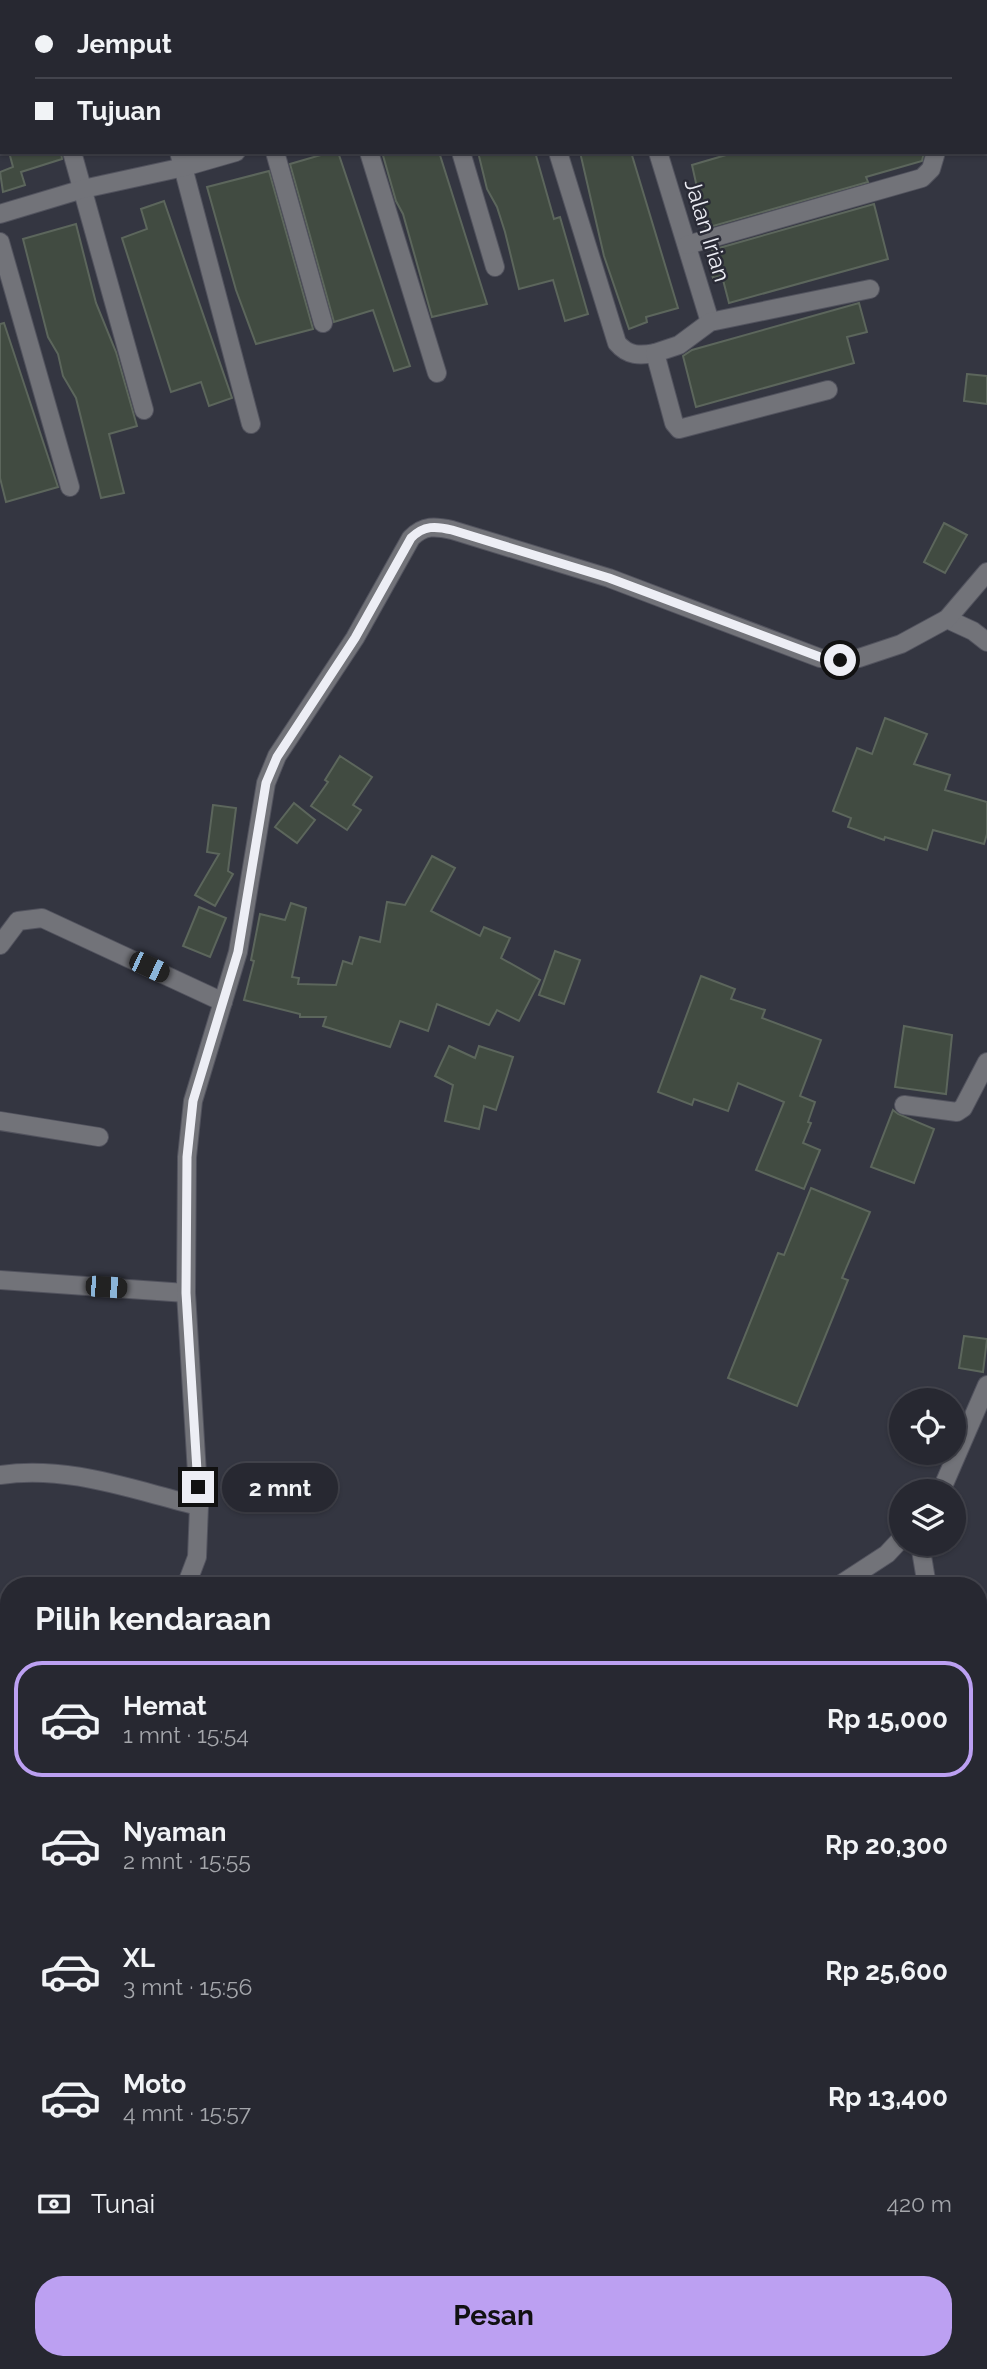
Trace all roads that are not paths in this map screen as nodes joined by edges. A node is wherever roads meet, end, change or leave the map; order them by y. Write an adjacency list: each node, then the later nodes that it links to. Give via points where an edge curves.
1 (73, 154): 10 (street)
2 (222, 154): 9 (street)
3 (276, 154): 17 (street)
4 (370, 154): 19 (street)
5 (462, 154): 14 (street)
6 (559, 154): 18 (street, via 617,343 627,352)
7 (663, 154): 13 (street, Jalan Irian)
8 (935, 154): 13 (street, via 922,178)
9 (182, 160): 10 (street); 22 (street)
10 (83, 189): 11 (street); 21 (street)
11 (0, 214)
12 (0, 242): 23 (street)
13 (687, 245): 16 (street, Jalan Irian)
14 (495, 267)
15 (870, 289): 16 (street)
16 (710, 322): 18 (street, via 679,345)
17 (323, 323)
18 (655, 353): 20 (street, via 679,429)
19 (437, 373)
20 (828, 390)
21 (144, 410)
22 (251, 424)
23 (69, 487)
24 (987, 572): 25 (street)
25 (947, 619): 26 (street); 28 (street, via 881,652 840,660 820,657 609,578 441,527 419,530 277,757 266,783 238,952)
26 (987, 642)
27 (0, 946): 28 (street, via 18,921 42,918)
28 (223, 1002): 34 (street, via 193,1101 187,1157)
29 (987, 1062): 30 (street, via 957,1112)
30 (904, 1105)
31 (0, 1121): 32 (street)
32 (99, 1137)
33 (0, 1280): 34 (street)
34 (186, 1293): 38 (street)
35 (987, 1385): 37 (street)
36 (0, 1475): 38 (street, via 62,1472)
37 (946, 1479)
38 (199, 1506): 41 (street, via 197,1557)
39 (889, 1551): 42 (street)
40 (922, 1556): 43 (street)
41 (189, 1577)
42 (851, 1577)
43 (926, 1577)

